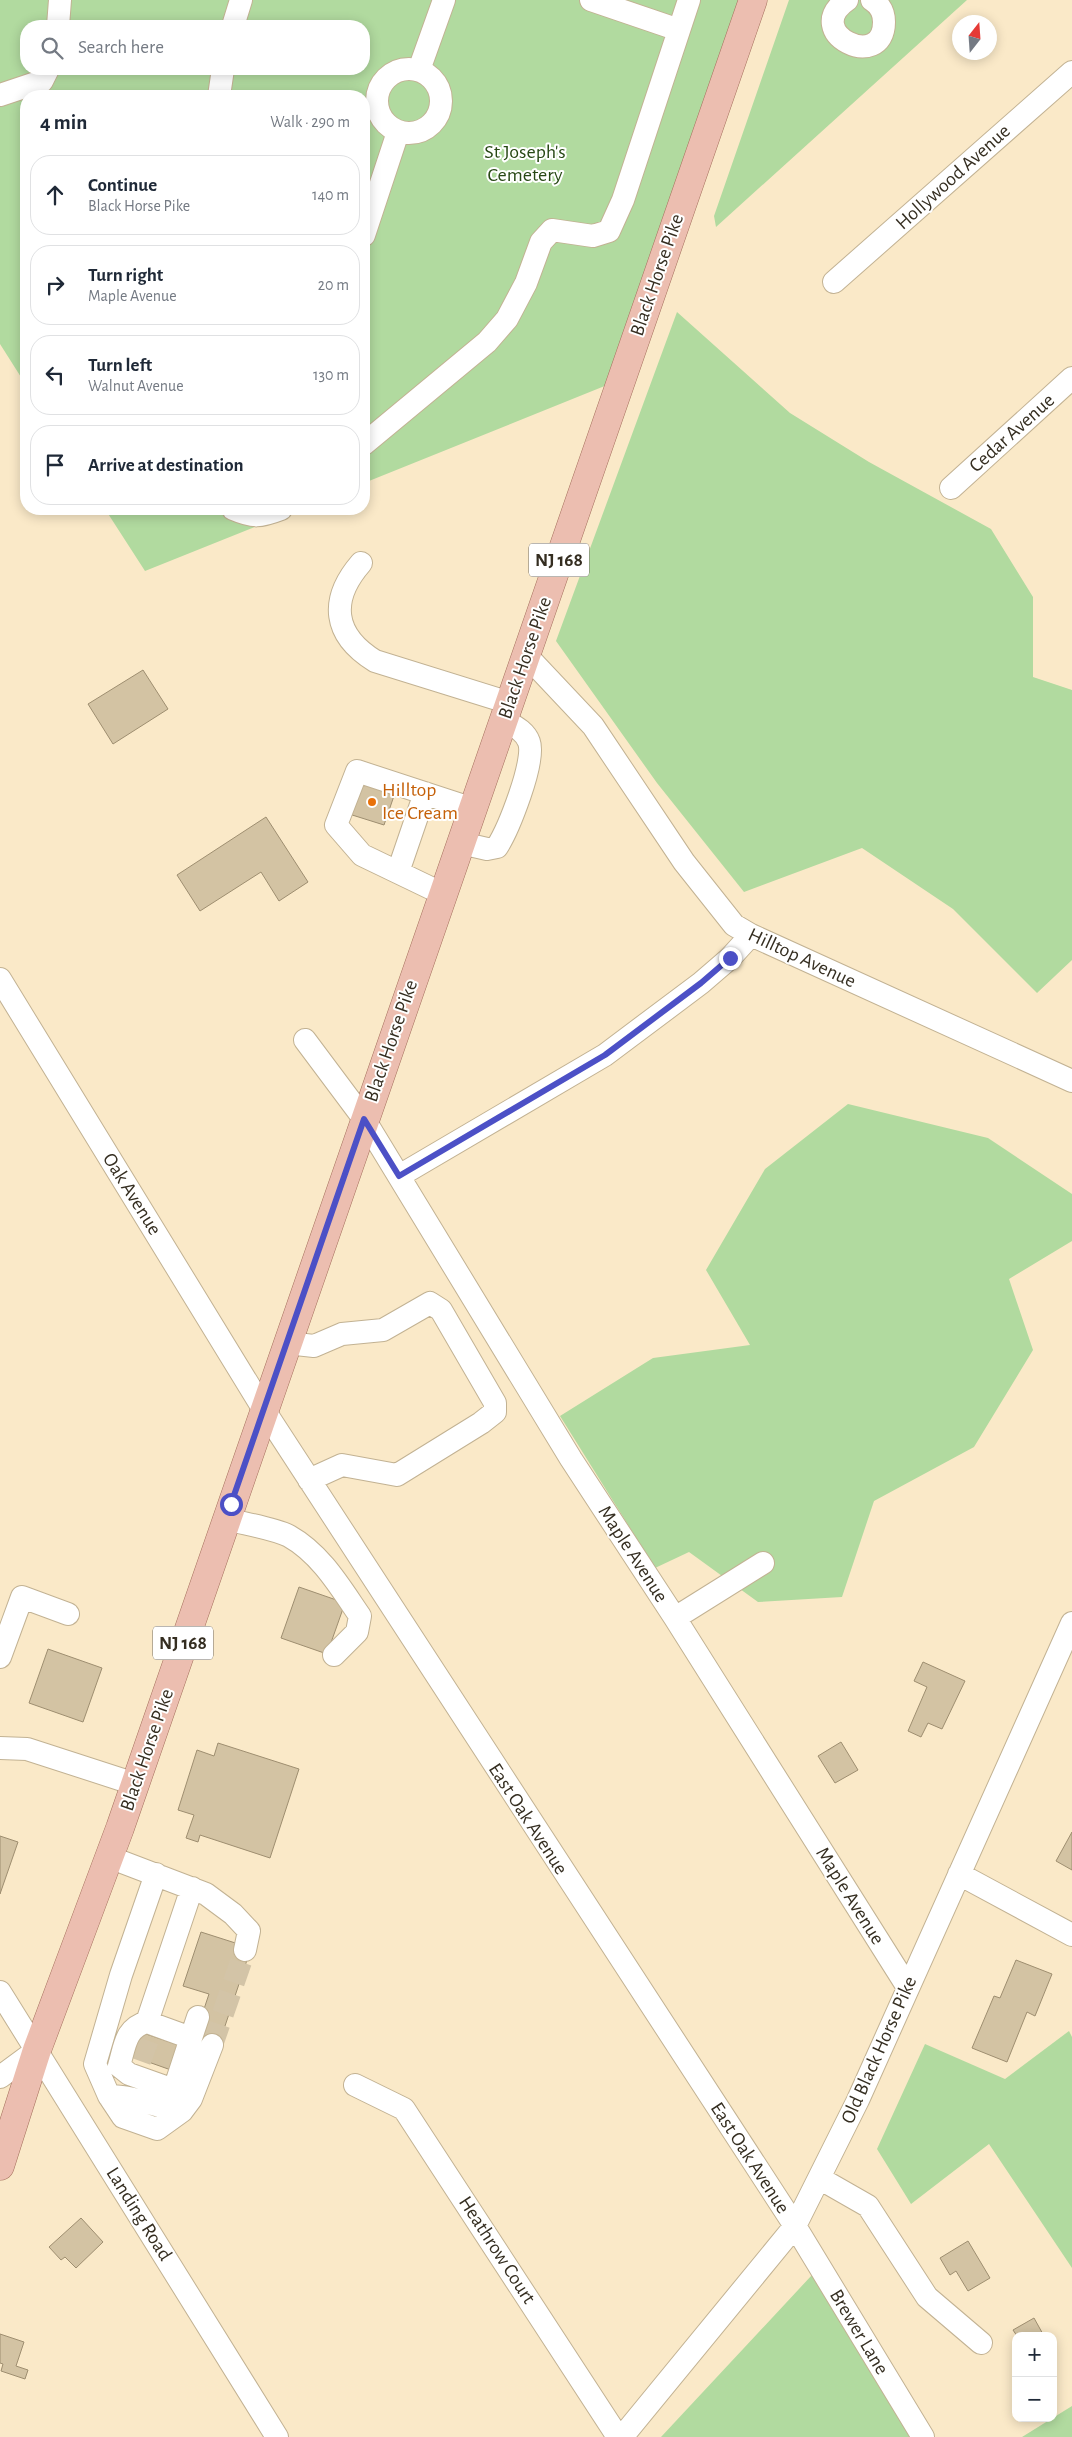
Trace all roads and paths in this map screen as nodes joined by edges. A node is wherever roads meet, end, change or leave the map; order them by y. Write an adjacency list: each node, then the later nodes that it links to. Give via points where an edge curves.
1 (60, 0): 9 (street)
2 (241, 0): 10 (street)
3 (444, 0): 12 (street)
4 (591, 0): 11 (street)
5 (689, 0): 11 (street)
6 (753, 0): 27 (main road, Black Horse Pike / NJ 168)
7 (847, 0): 8 (street, via 835,13 835,29 844,42 860,47 876,41 884,26 881,9)
8 (872, 0)
9 (58, 20)
10 (235, 20)
11 (679, 30): 22 (street, via 623,200 609,231 593,236 552,230 541,242 526,283 507,319 486,342)
12 (419, 70): 18 (street, via 406,69 391,74 378,89 379,114 388,127); 18 (street, via 430,76 437,86 441,107 429,126 414,132)
13 (1072, 72): 20 (street, Hollywood Avenue)
14 (45, 75): 17 (street, via 42,81)
15 (221, 75): 16 (street)
16 (219, 90)
17 (0, 95)
18 (398, 132): 19 (street)
19 (370, 217)
20 (834, 282)
21 (1072, 378): 23 (street, Cedar Avenue)
22 (370, 439)
23 (951, 488)
24 (248, 515): 25 (street)
25 (266, 515)
26 (360, 563): 28 (street, via 347,580 340,615 344,633 357,650 375,661)
27 (527, 656): 28 (main road, Black Horse Pike / NJ 168); 34 (street, Hilltop Avenue, via 593,726 684,862 734,924)
28 (507, 711): 30 (main road, Black Horse Pike / NJ 168); 31 (street, via 530,744 521,793 496,847 487,849)
29 (425, 793): 30 (street); 32 (street); 32 (street, via 357,770 336,825 362,855)
30 (473, 809): 31 (main road, Black Horse Pike / NJ 168)
31 (461, 843): 33 (main road, Black Horse Pike / NJ 168)
32 (398, 872): 33 (street)
33 (443, 894): 38 (main road, Black Horse Pike / NJ 168)
34 (751, 935): 37 (street, Hilltop Avenue); 39 (street, via 701,983 605,1055)
35 (0, 979): 41 (street, Oak Avenue)
36 (305, 1040): 38 (street, Maple Avenue)
37 (1072, 1081)
38 (364, 1119): 39 (street, Maple Avenue); 40 (main road, Black Horse Pike / NJ 168)
39 (399, 1176): 46 (street, Maple Avenue, via 571,1459)
40 (286, 1343): 41 (main road, Black Horse Pike / NJ 168); 42 (street, via 314,1346 342,1334 383,1330 430,1302 441,1310 496,1403 495,1412 481,1423 397,1475 342,1465)
41 (264, 1410): 42 (street, East Oak Avenue); 43 (main road, Black Horse Pike / NJ 168)
42 (309, 1480): 67 (street, East Oak Avenue)
43 (226, 1519): 48 (street, via 288,1536 326,1567 360,1616 357,1632); 51 (main road, Black Horse Pike / NJ 168)
44 (763, 1563): 46 (street)
45 (68, 1614): 49 (street, via 22,1597)
46 (674, 1618): 58 (street, Maple Avenue)
47 (1072, 1623): 54 (street, Old Black Horse Pike)
48 (334, 1655)
49 (0, 1657)
50 (0, 1748): 51 (street, via 27,1749)
51 (135, 1784): 52 (main road, Black Horse Pike / NJ 168)
52 (109, 1857): 53 (street); 62 (main road, Black Horse Pike / NJ 168)
53 (156, 1874): 55 (street); 61 (street, via 121,1975 96,2064 109,2096 128,2096 182,2112 191,2099)
54 (959, 1874): 56 (street); 58 (street, Old Black Horse Pike)
55 (192, 1888): 57 (street, via 233,1914 249,1931); 60 (street)
56 (1072, 1935)
57 (245, 1950)
58 (908, 1986): 66 (street, Old Black Horse Pike, via 858,2100)
59 (0, 1992): 62 (street, Landing Road)
60 (155, 2031): 60 (street, via 194,2027 174,2090 144,2071 120,2066 129,2030 138,2024)
61 (212, 2045)
62 (37, 2050): 63 (street); 65 (main road, Black Horse Pike / NJ 168); 69 (street, Landing Road)
63 (0, 2076)
64 (354, 2085): 70 (street, Heathrow Court, via 404,2109)
65 (0, 2166)
66 (819, 2178): 67 (street, Old Black Horse Pike); 68 (street, via 868,2206 926,2297)
67 (795, 2226): 71 (street, Old Black Horse Pike); 72 (street, Brewer Lane)
68 (981, 2343)
69 (277, 2437)
70 (618, 2437)
71 (622, 2437)
72 (923, 2437)

